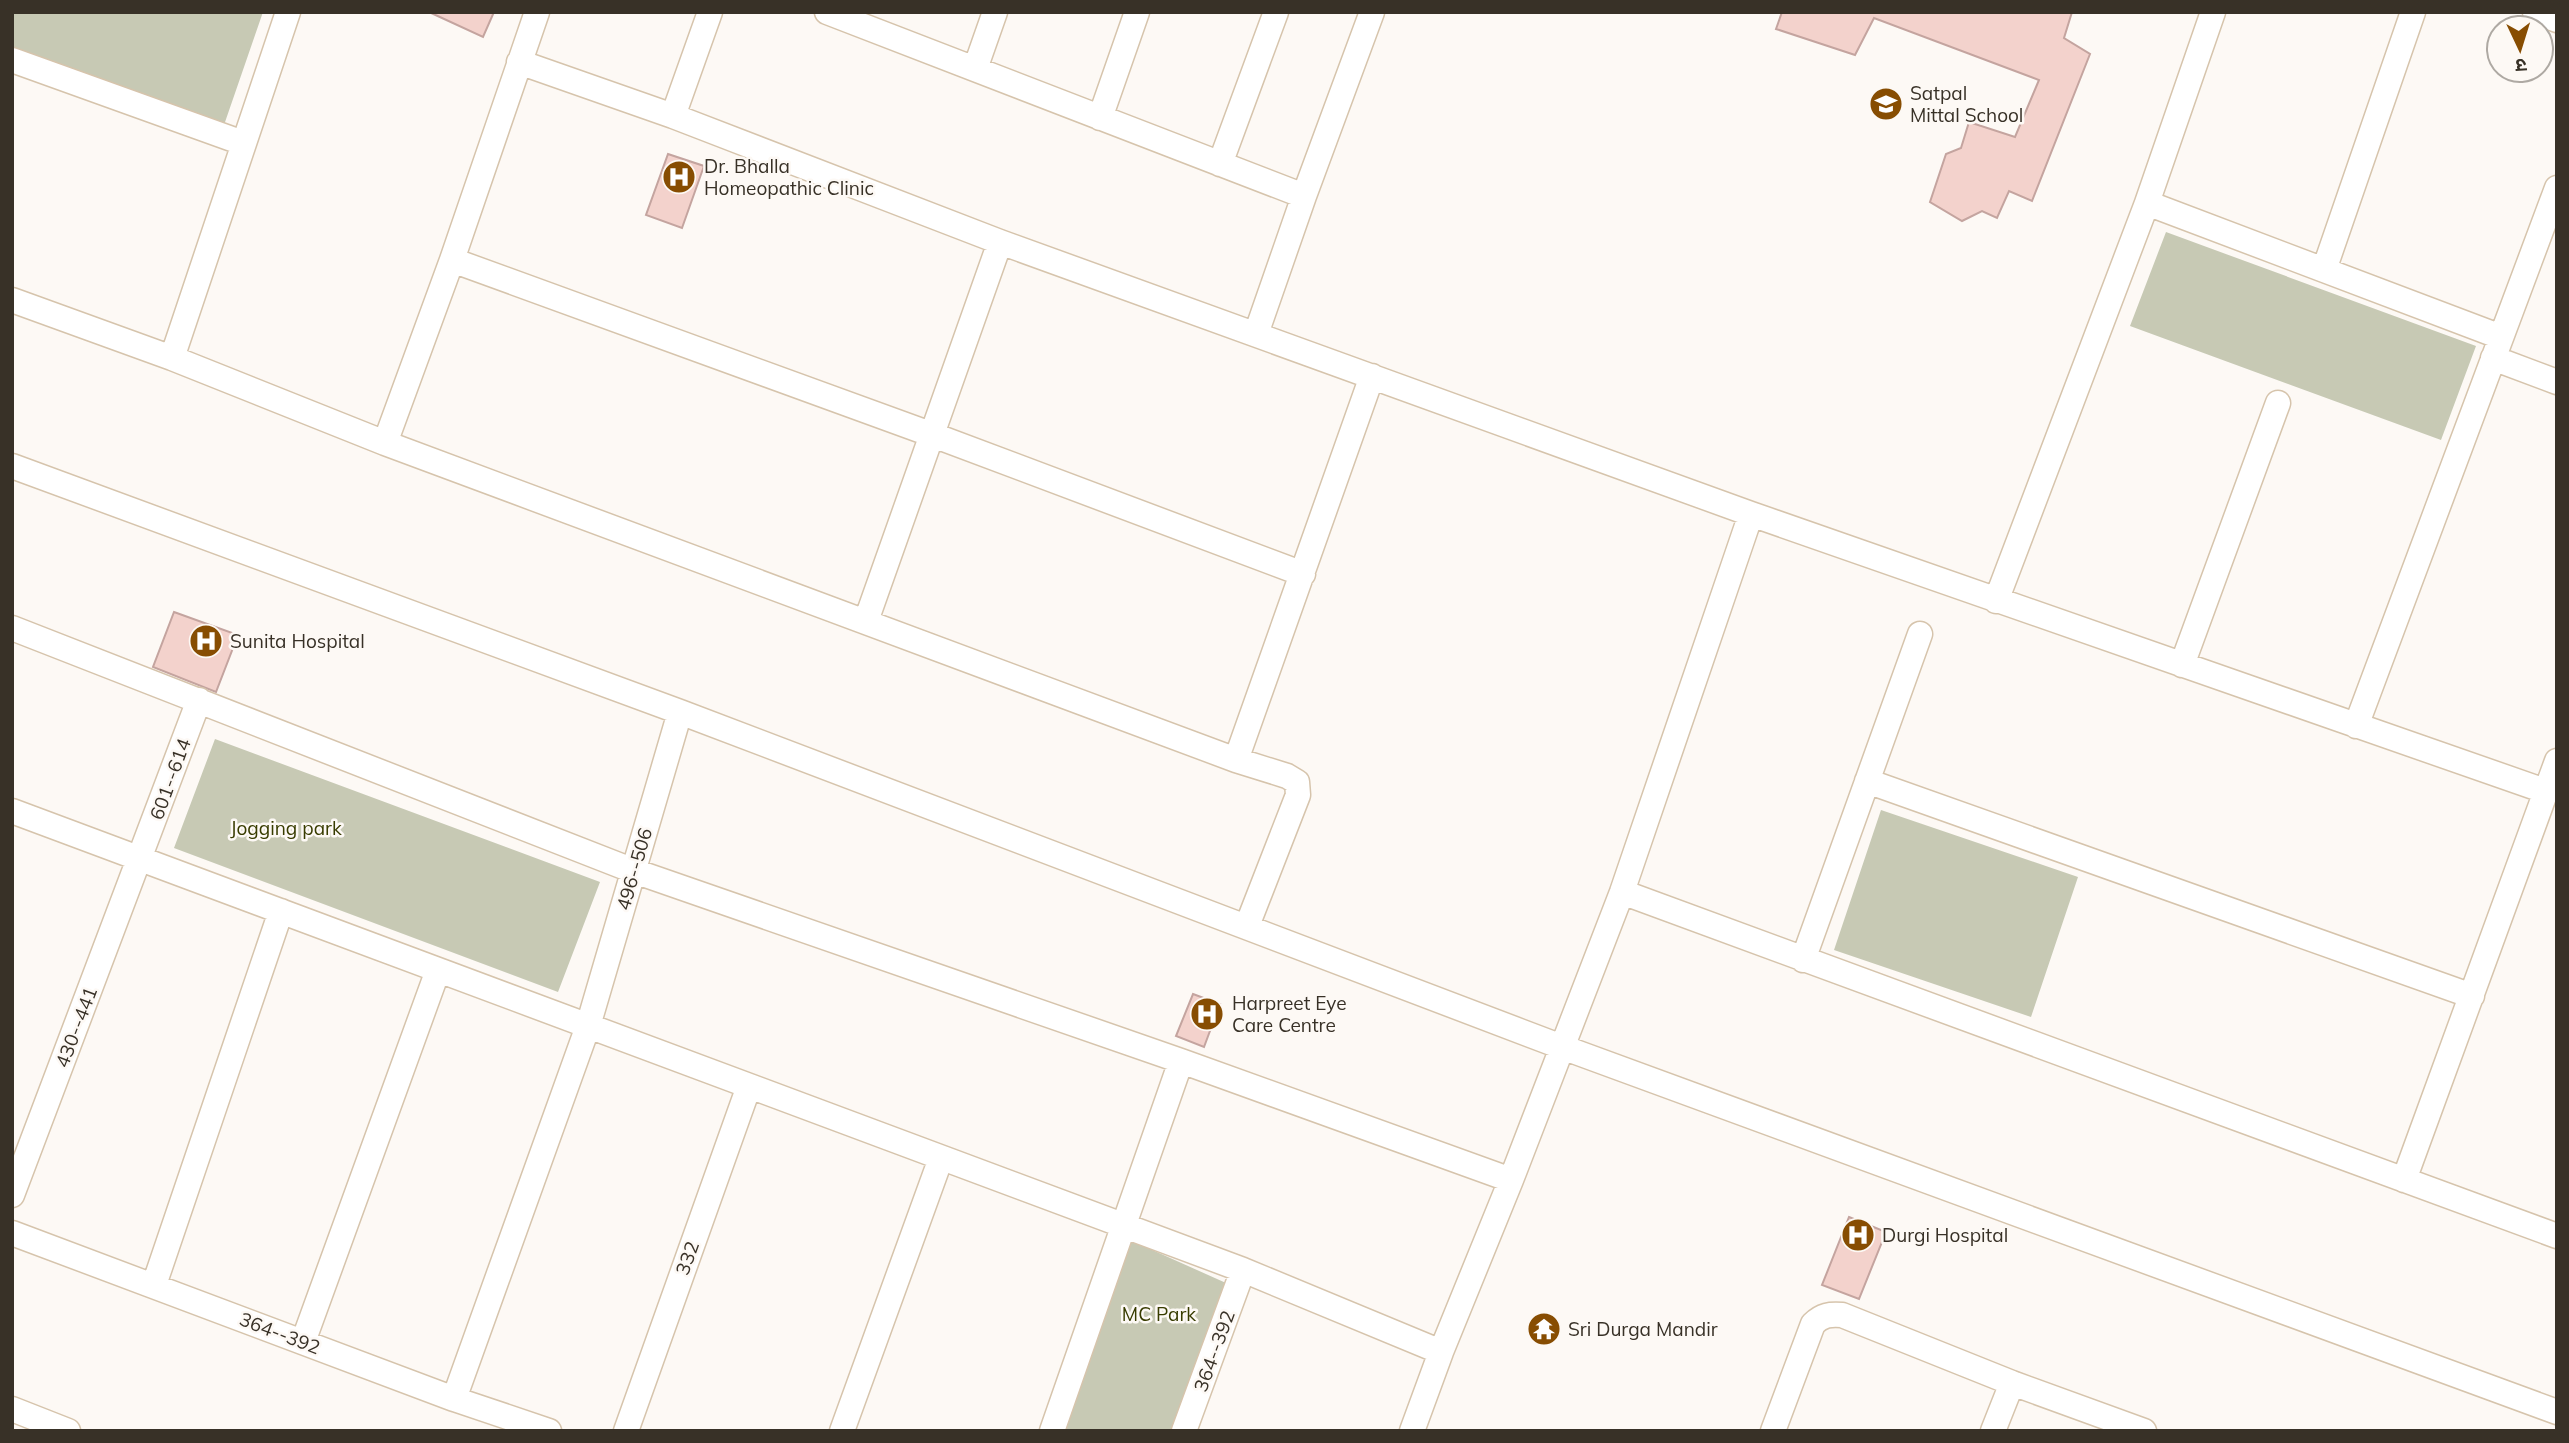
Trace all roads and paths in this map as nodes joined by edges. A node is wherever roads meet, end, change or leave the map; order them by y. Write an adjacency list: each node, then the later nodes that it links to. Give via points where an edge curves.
1 (288, 12): 19 (street)
2 (537, 12): 15 (street)
3 (710, 12): 17 (street)
4 (827, 12): 12 (street)
5 (995, 12): 16 (street)
6 (1137, 12): 18 (street)
7 (1276, 12): 20 (street)
8 (1372, 12): 22 (street)
9 (2213, 12): 23 (street)
10 (2413, 12): 26 (street)
11 (2535, 12): 13 (street)
12 (852, 17): 16 (street)
13 (2557, 20)
14 (12, 60): 19 (street)
15 (519, 62): 17 (street); 25 (street)
16 (975, 69): 18 (street)
17 (673, 116): 24 (street)
18 (1100, 118): 20 (street)
19 (243, 143): 30 (street)
20 (1220, 164): 22 (street)
21 (2557, 188): 29 (street)
22 (1304, 196): 28 (street)
23 (2147, 203): 26 (street); 39 (street)
24 (1000, 242): 28 (street); 34 (street)
25 (452, 260): 34 (street); 35 (street)
26 (2324, 270): 29 (street)
27 (12, 300): 30 (street)
28 (1256, 334): 31 (street)
29 (2497, 347): 32 (street); 46 (street)
30 (172, 358): 35 (street)
31 (1372, 376): 37 (street); 38 (street)
32 (2557, 382)
33 (2278, 403): 43 (street)
34 (933, 435): 38 (street); 40 (street)
35 (385, 443): 40 (street)
36 (12, 466): 45 (street)
37 (1751, 514): 39 (street); 54 (street)
38 (1303, 574): 47 (street)
39 (1996, 601): 43 (street)
40 (866, 621): 47 (street)
41 (12, 628): 44 (street)
42 (1920, 634): 49 (street)
43 (2182, 665): 46 (street)
44 (199, 700): 52 (street, 601--614); 53 (street)
45 (680, 712): 53 (street, 496--506); 56 (street)
46 (2356, 726): 50 (street)
47 (1236, 760): 56 (street, via 1287,776 1297,782 1298,795)
48 (2557, 761): 50 (street)
49 (1867, 781): 57 (street); 59 (street)
50 (2545, 791): 59 (street)
51 (12, 811): 52 (street)
52 (141, 859): 55 (street); 67 (street, 430--441)
53 (634, 871): 60 (street, 496--506); 62 (street)
54 (1622, 892): 57 (street); 61 (street)
55 (281, 911): 58 (street); 72 (street)
56 (1247, 926): 61 (street)
57 (1803, 960): 66 (street)
58 (438, 970): 60 (street); 73 (street)
59 (2472, 996): 66 (street)
60 (588, 1026): 63 (street); 76 (street, 496--506)
61 (1562, 1047): 65 (street); 78 (street)
62 (1181, 1062): 65 (street); 68 (street)
63 (749, 1086): 64 (street); 81 (street, 332)
64 (941, 1158): 68 (street); 82 (street)
65 (1511, 1180): 74 (street)
66 (2404, 1180): 70 (street)
67 (12, 1195)
68 (1125, 1226): 71 (street); 83 (street)
69 (12, 1233): 72 (street, 364--392)
70 (2557, 1236)
71 (1243, 1270): 74 (street); 84 (street, 364--392)
72 (154, 1285): 73 (street, 364--392)
73 (303, 1342): 76 (street, 364--392)
74 (1441, 1352): 85 (street)
75 (2012, 1383): 86 (street, via 1830,1314 1813,1324); 87 (street); 88 (street)
76 (454, 1399): 80 (street, 364--392)
77 (12, 1409): 79 (street)
78 (2557, 1412)
79 (68, 1431)
80 (550, 1431)
81 (626, 1431)
82 (842, 1431)
83 (1052, 1431)
84 (1184, 1431)
85 (1412, 1431)
86 (1773, 1431)
87 (1993, 1431)
88 (2144, 1431)

